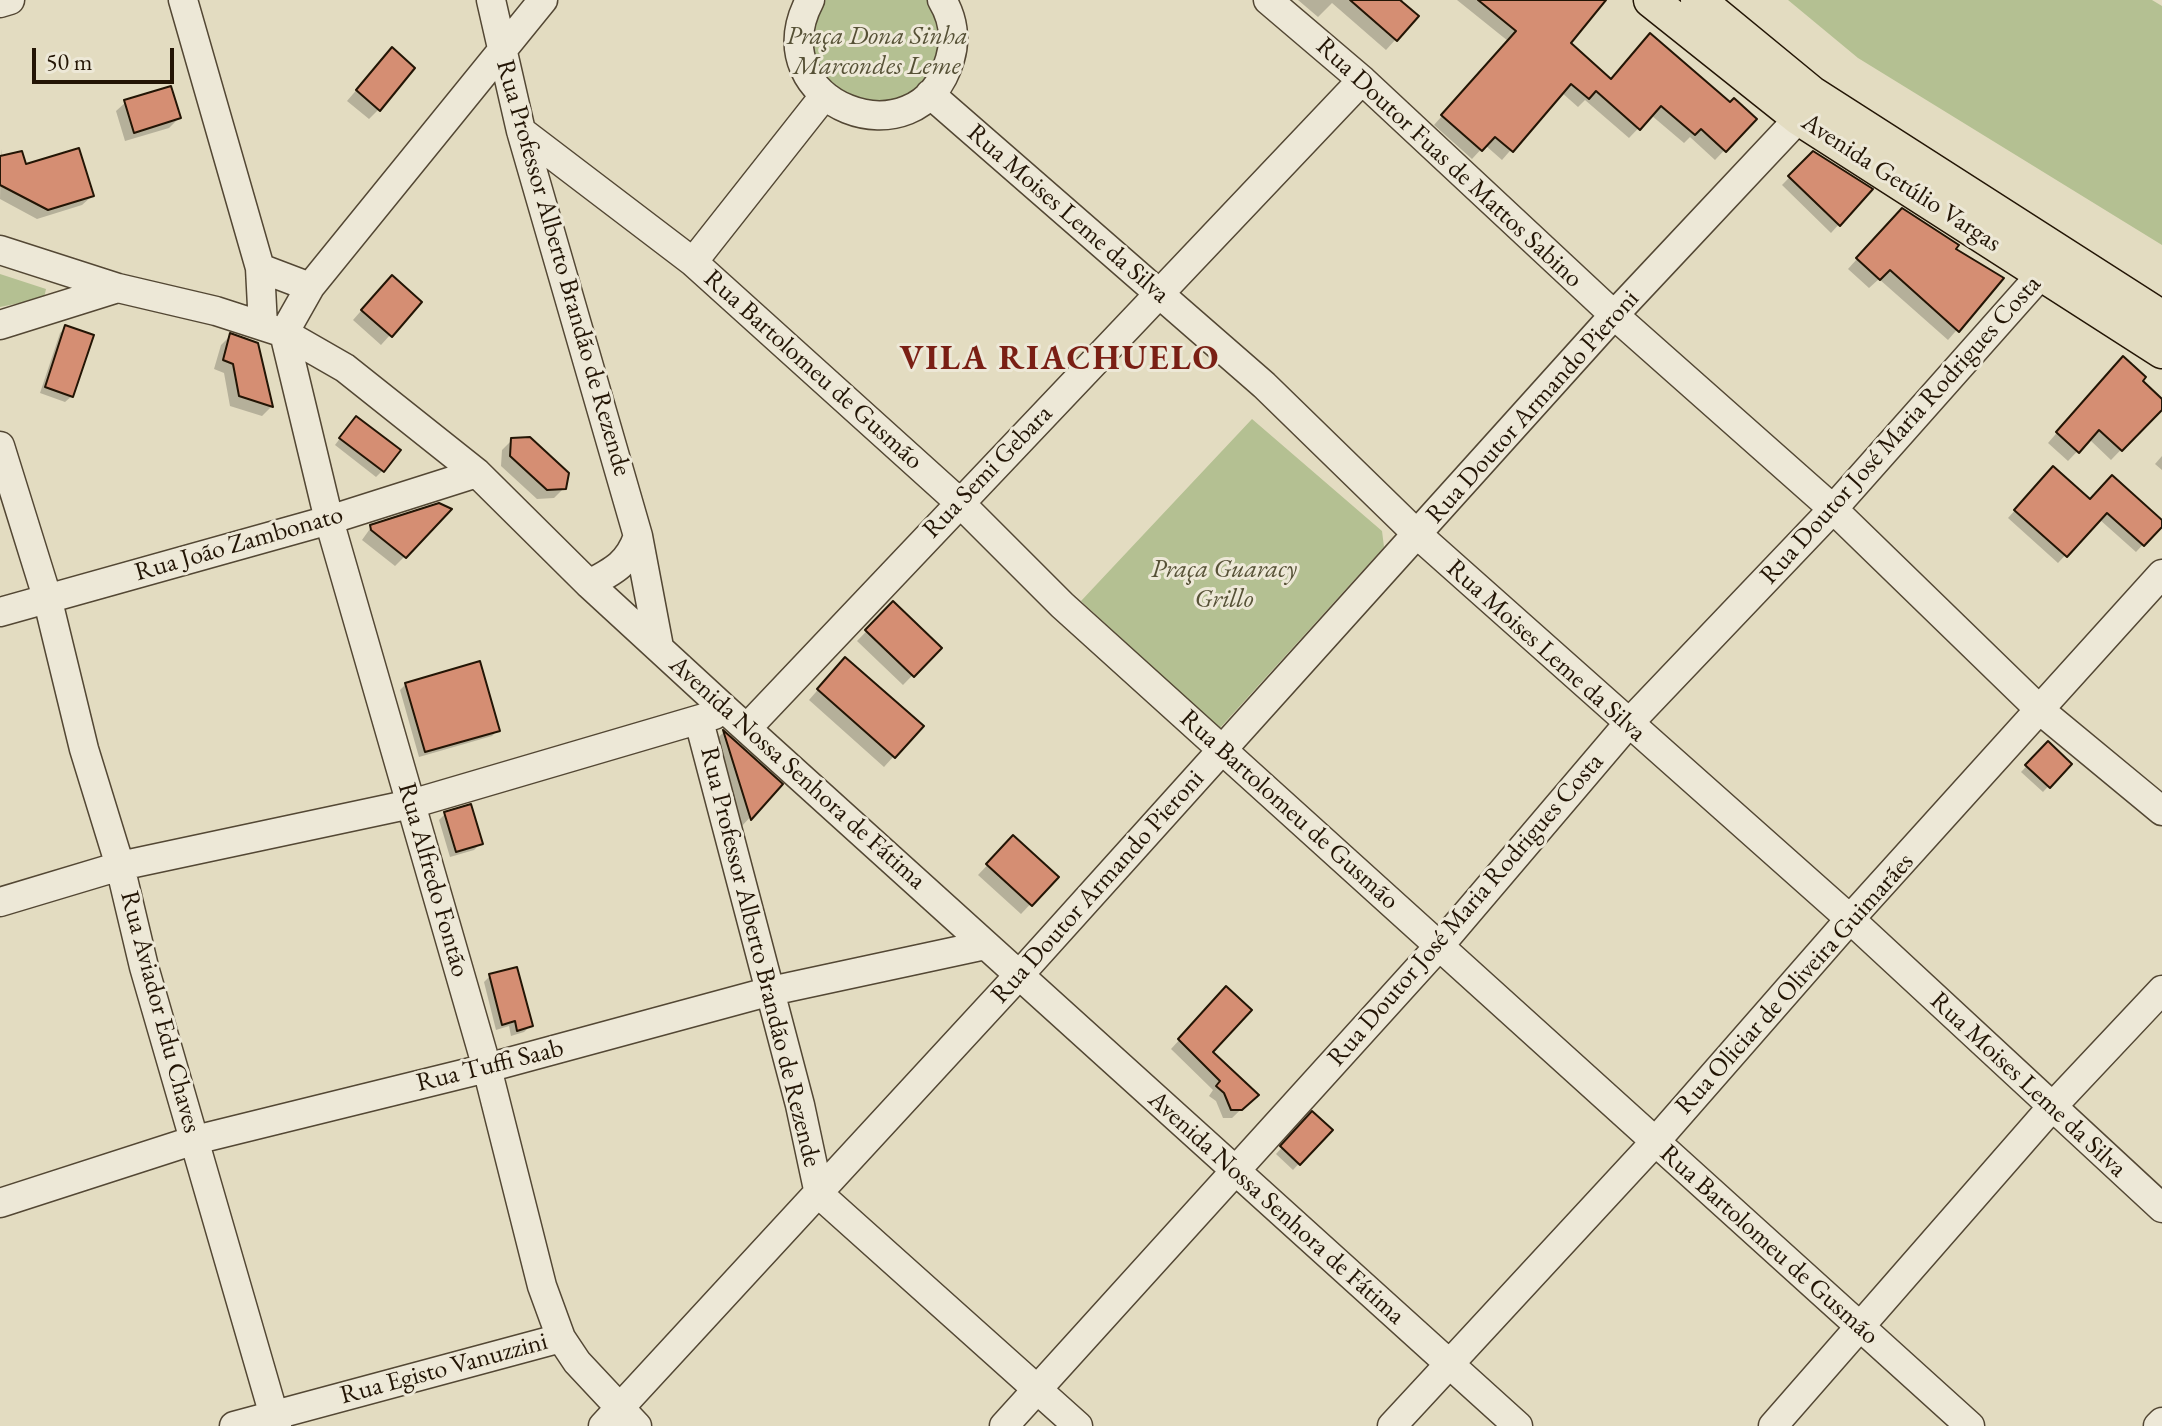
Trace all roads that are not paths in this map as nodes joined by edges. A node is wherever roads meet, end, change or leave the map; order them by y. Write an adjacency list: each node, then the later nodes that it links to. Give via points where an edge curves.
1 (10, 0): 10 (street)
2 (183, 0): 22 (street, Rua Alfredo Fontão)
3 (491, 0): 11 (street, Rua Professor Alberto Brandão de Rezende)
4 (543, 0): 11 (street)
5 (810, 0): 14 (street, via 800,25 800,56)
6 (942, 0): 13 (street, via 951,20 953,51)
7 (1268, 0): 12 (street, Rua Doutor Fuas de Mattos Sabino)
8 (1651, 0): 15 (main road, Avenida Getúlio Vargas)
9 (1698, 0): 15 (main road, Avenida Getúlio Vargas)
10 (0, 3)
11 (502, 48): 16 (street, Rua Professor Alberto Brandão de Rezende); 23 (street)
12 (1362, 80): 25 (street, Rua Semi Gebara); 26 (street, Rua Doutor Fuas de Mattos Sabino)
13 (930, 94): 14 (street, via 886,116 853,112); 25 (street, Rua Moises Leme da Silva)
14 (824, 96): 20 (street)
15 (1805, 105): 21 (main road, Avenida Getúlio Vargas); 26 (street, Rua Doutor Armando Pieroni)
16 (521, 131): 17 (street, Rua Professor Alberto Brandão de Rezende); 18 (street, Rua Bartolomeu de Gusmão)
17 (536, 183): 18 (street, Rua Bartolomeu de Gusmão, via 564,180); 37 (street, Rua Professor Alberto Brandão de Rezende)
18 (606, 196): 20 (street, Rua Bartolomeu de Gusmão)
19 (0, 250): 24 (street, Avenida Nossa Senhora de Fátima)
20 (693, 262): 33 (street, Rua Bartolomeu de Gusmão)
21 (2051, 264): 27 (main road, Avenida Getúlio Vargas); 30 (main road, Avenida Getúlio Vargas); 34 (street, Rua Doutor José Maria Rodrigues Costa)
22 (260, 268): 23 (street); 29 (street, Rua Alfredo Fontão)
23 (310, 287): 29 (street)
24 (118, 288): 28 (street); 29 (street, Avenida Nossa Senhora de Fátima)
25 (1160, 294): 33 (street, Rua Semi Gebara); 36 (street, Rua Moises Leme da Silva, via 1264,385)
26 (1614, 315): 34 (street, Rua Doutor Fuas de Mattos Sabino); 36 (street, Rua Doutor Armando Pieroni)
27 (2162, 318)
28 (0, 325)
29 (273, 329): 32 (street, Avenida Nossa Senhora de Fátima, via 345,368); 35 (street, Rua Alfredo Fontão)
30 (2162, 351)
31 (0, 446): 40 (street, Rua Aviador Edu Chaves)
32 (477, 473): 35 (street, Rua João Zambonato); 39 (street, Avenida Nossa Senhora de Fátima)
33 (959, 502): 44 (street, Rua Semi Gebara); 47 (street, Rua Bartolomeu de Gusmão, via 1062,605)
34 (1833, 509): 43 (street, Rua Doutor Fuas de Mattos Sabino); 46 (street, Rua Doutor José Maria Rodrigues Costa)
35 (329, 520): 40 (street, Rua João Zambonato); 48 (street, Rua Alfredo Fontão)
36 (1418, 535): 46 (street, Rua Moises Leme da Silva); 47 (street, Rua Doutor Armando Pieroni)
37 (638, 536): 39 (street, via 631,556 619,568); 42 (street, Rua Professor Alberto Brandão de Rezende)
38 (2162, 574): 43 (street, Rua Oliciar de Oliveira Guimarães)
39 (589, 584): 42 (street, Avenida Nossa Senhora de Fátima)
40 (47, 597): 41 (street, Rua João Zambonato); 50 (street, Rua Aviador Edu Chaves, via 84,749)
41 (0, 612)
42 (659, 647): 44 (street, Avenida Nossa Senhora de Fátima)
43 (2041, 711): 49 (street, Rua Doutor Fuas de Mattos Sabino); 52 (street, Rua Oliciar de Oliveira Guimarães)
44 (737, 718): 45 (street); 53 (street, Avenida Nossa Senhora de Fátima)
45 (699, 721): 48 (street); 57 (street, Rua Professor Alberto Brandão de Rezende)
46 (1628, 724): 52 (street, Rua Moises Leme da Silva); 54 (street, Rua Doutor José Maria Rodrigues Costa)
47 (1221, 748): 54 (street, Rua Bartolomeu de Gusmão); 55 (street, Rua Doutor Armando Pieroni)
48 (411, 804): 50 (street); 58 (street, Rua Alfredo Fontão)
49 (2162, 811)
50 (120, 866): 51 (street); 60 (street, Rua Aviador Edu Chaves)
51 (0, 902)
52 (1850, 919): 59 (street, Rua Moises Leme da Silva); 61 (street, Rua Oliciar de Oliveira Guimarães)
53 (985, 945): 55 (street, Avenida Nossa Senhora de Fátima); 57 (street, Rua Tuffi Saab)
54 (1440, 945): 61 (street, Rua Bartolomeu de Gusmão); 62 (street, Rua Doutor José Maria Rodrigues Costa)
55 (1020, 974): 62 (street, Avenida Nossa Senhora de Fátima); 63 (street, Rua Doutor Armando Pieroni)
56 (2162, 990): 59 (street)
57 (771, 991): 58 (street, Rua Tuffi Saab); 63 (street, Rua Professor Alberto Brandão de Rezende)
58 (487, 1068): 60 (street, Rua Tuffi Saab); 67 (street, Rua Alfredo Fontão, via 542,1286)
59 (2051, 1108): 65 (street, Rua Moises Leme da Silva); 66 (street)
60 (195, 1140): 64 (street, Rua Tuffi Saab); 70 (street, Rua Aviador Edu Chaves)
61 (1654, 1143): 66 (street, Rua Bartolomeu de Gusmão); 68 (street, Rua Oliciar de Oliveira Guimarães)
62 (1236, 1170): 68 (street, Avenida Nossa Senhora de Fátima); 69 (street, Rua Doutor José Maria Rodrigues Costa)
63 (819, 1194): 69 (street); 71 (street, Rua Doutor Armando Pieroni)
64 (0, 1203)
65 (2162, 1208)
66 (1862, 1328): 77 (street); 78 (street, Rua Bartolomeu de Gusmão)
67 (561, 1338): 70 (street, Rua Egisto Vanuzzini); 71 (street, Rua Alfredo Fontão)
68 (1448, 1364): 75 (street, Rua Oliciar de Oliveira Guimarães); 76 (street, Avenida Nossa Senhora de Fátima)
69 (1037, 1389): 73 (street, Rua Doutor José Maria Rodrigues Costa); 74 (street)
70 (275, 1420): 72 (street, Rua Egisto Vanuzzini)
71 (619, 1420)
72 (234, 1426)
73 (1004, 1426)
74 (1078, 1426)
75 (1392, 1426)
76 (1518, 1426)
77 (1773, 1426)
78 (1970, 1426)

